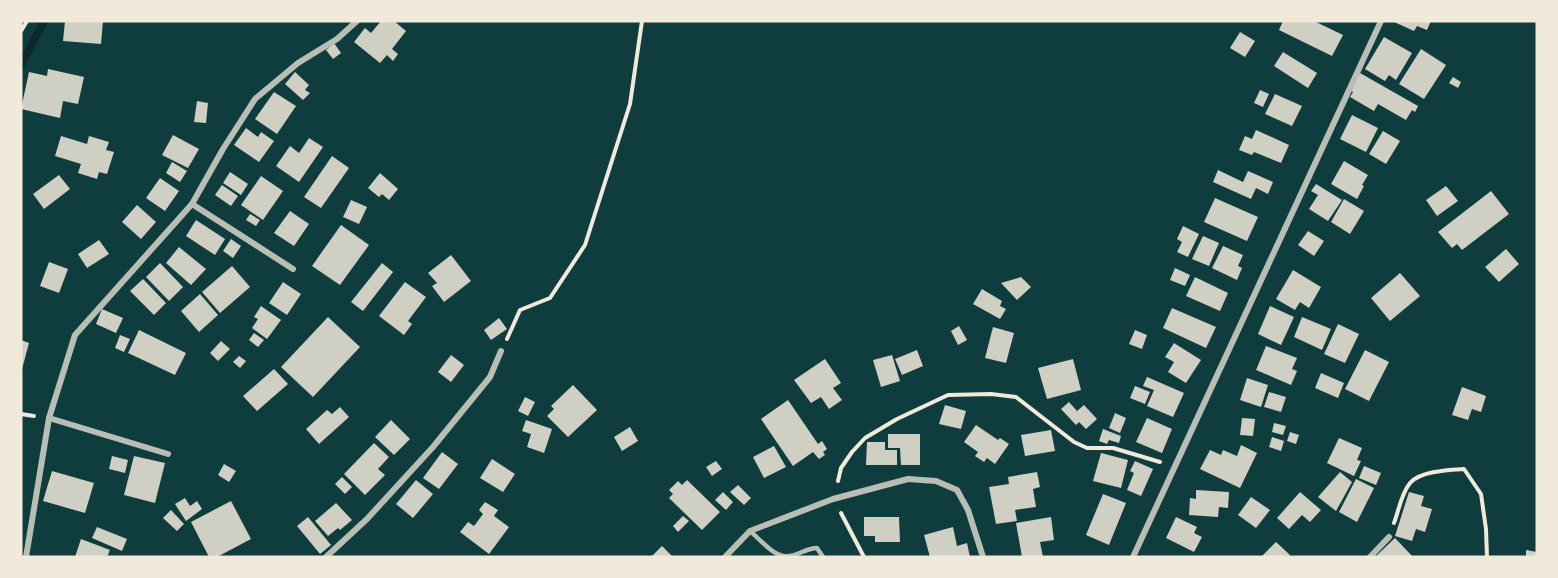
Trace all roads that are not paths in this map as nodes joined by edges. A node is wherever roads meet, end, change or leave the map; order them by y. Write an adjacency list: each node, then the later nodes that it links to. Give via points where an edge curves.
1 (357, 21): 3 (street, via 255,99)
2 (1381, 21): 15 (street)
3 (192, 204): 4 (street); 6 (street, via 75,335)
4 (293, 269)
5 (501, 351): 11 (street, via 490,377 434,447)
6 (49, 418): 7 (street); 10 (street)
7 (168, 454)
8 (750, 531): 12 (street); 13 (lane, via 779,555 788,557 817,548); 14 (street, via 833,499 908,479 936,481 957,490 968,510)
9 (1389, 537): 16 (street)
10 (26, 557)
11 (326, 557)
12 (725, 557)
13 (823, 557)
14 (983, 557)
15 (1133, 557)
16 (1370, 557)

